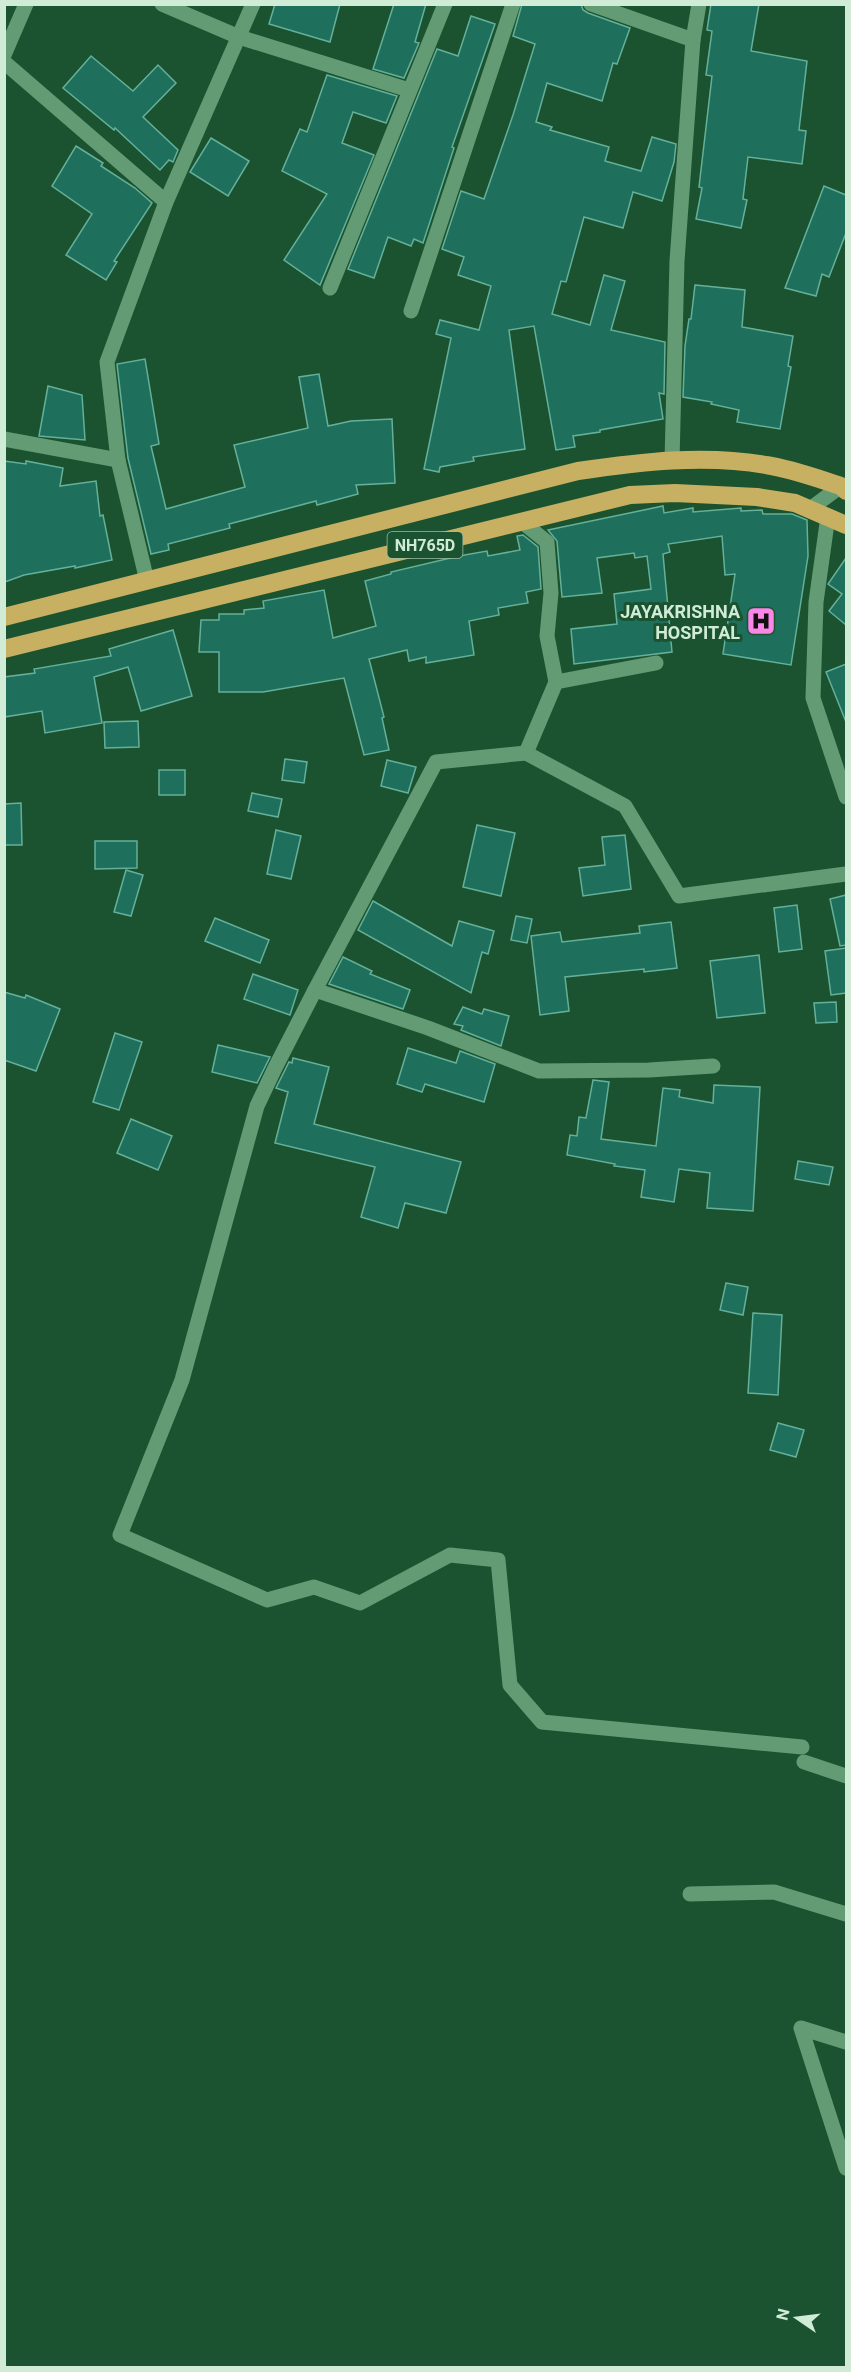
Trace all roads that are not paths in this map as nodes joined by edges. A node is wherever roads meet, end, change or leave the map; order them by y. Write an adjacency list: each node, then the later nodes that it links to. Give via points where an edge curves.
1 (26, 4): 10 (street)
2 (162, 4): 8 (street)
3 (253, 4): 8 (street)
4 (445, 4): 12 (street)
5 (513, 4): 15 (street)
6 (591, 4): 9 (street)
7 (699, 4): 9 (street)
8 (239, 37): 12 (street); 13 (street)
9 (693, 40): 18 (street, via 677,261)
10 (4, 55)
11 (4, 62): 13 (street)
12 (409, 90): 14 (street)
13 (166, 202): 17 (street, via 107,362)
14 (330, 288)
15 (411, 311)
16 (4, 439): 17 (street)
17 (117, 460): 24 (street)
18 (672, 461): 19 (highway, NH765D, via 767,465); 24 (highway, NH765D, via 578,471)
19 (845, 487): 20 (street)
20 (810, 509): 21 (highway, NH765D); 22 (highway, NH765D, via 757,497 675,493 630,495)
21 (828, 516): 23 (highway, NH765D); 30 (street, via 816,602 813,698)
22 (521, 521): 26 (highway, NH765D); 28 (street, via 547,542 551,593 547,636)
23 (846, 525)
24 (147, 581): 25 (highway, NH765D)
25 (4, 617)
26 (4, 649)
27 (656, 663): 28 (street)
28 (556, 682): 29 (street)
29 (526, 753): 31 (street, via 625,806 679,896); 32 (street, via 436,762)
30 (846, 797)
31 (846, 874)
32 (315, 990): 33 (street, via 539,1071); 34 (street, via 257,1106 182,1380 120,1536 267,1600 314,1587 360,1603 450,1556 498,1560 510,1685 542,1722 803,1754)
33 (713, 1066)
34 (846, 1776)
35 (690, 1894): 36 (street, via 774,1892)
36 (846, 1914)
37 (846, 2042): 38 (street, via 801,2028)
38 (846, 2168)

